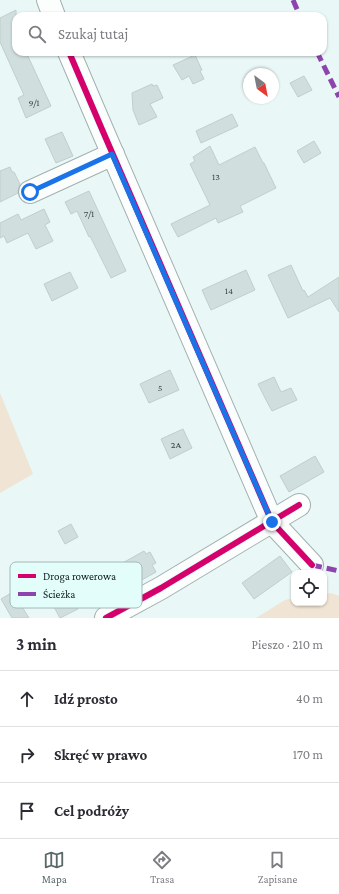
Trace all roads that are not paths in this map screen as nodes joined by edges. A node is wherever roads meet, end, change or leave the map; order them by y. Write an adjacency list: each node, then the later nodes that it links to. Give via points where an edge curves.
1 (48, 0): 2 (street)
2 (52, 12)
3 (72, 56): 4 (street)
4 (112, 154): 5 (street); 7 (street)
5 (30, 192)
6 (299, 505): 7 (street)
7 (272, 522): 8 (street); 9 (street)
8 (312, 565)
9 (142, 598)
10 (124, 608): 11 (street)
11 (106, 618)

